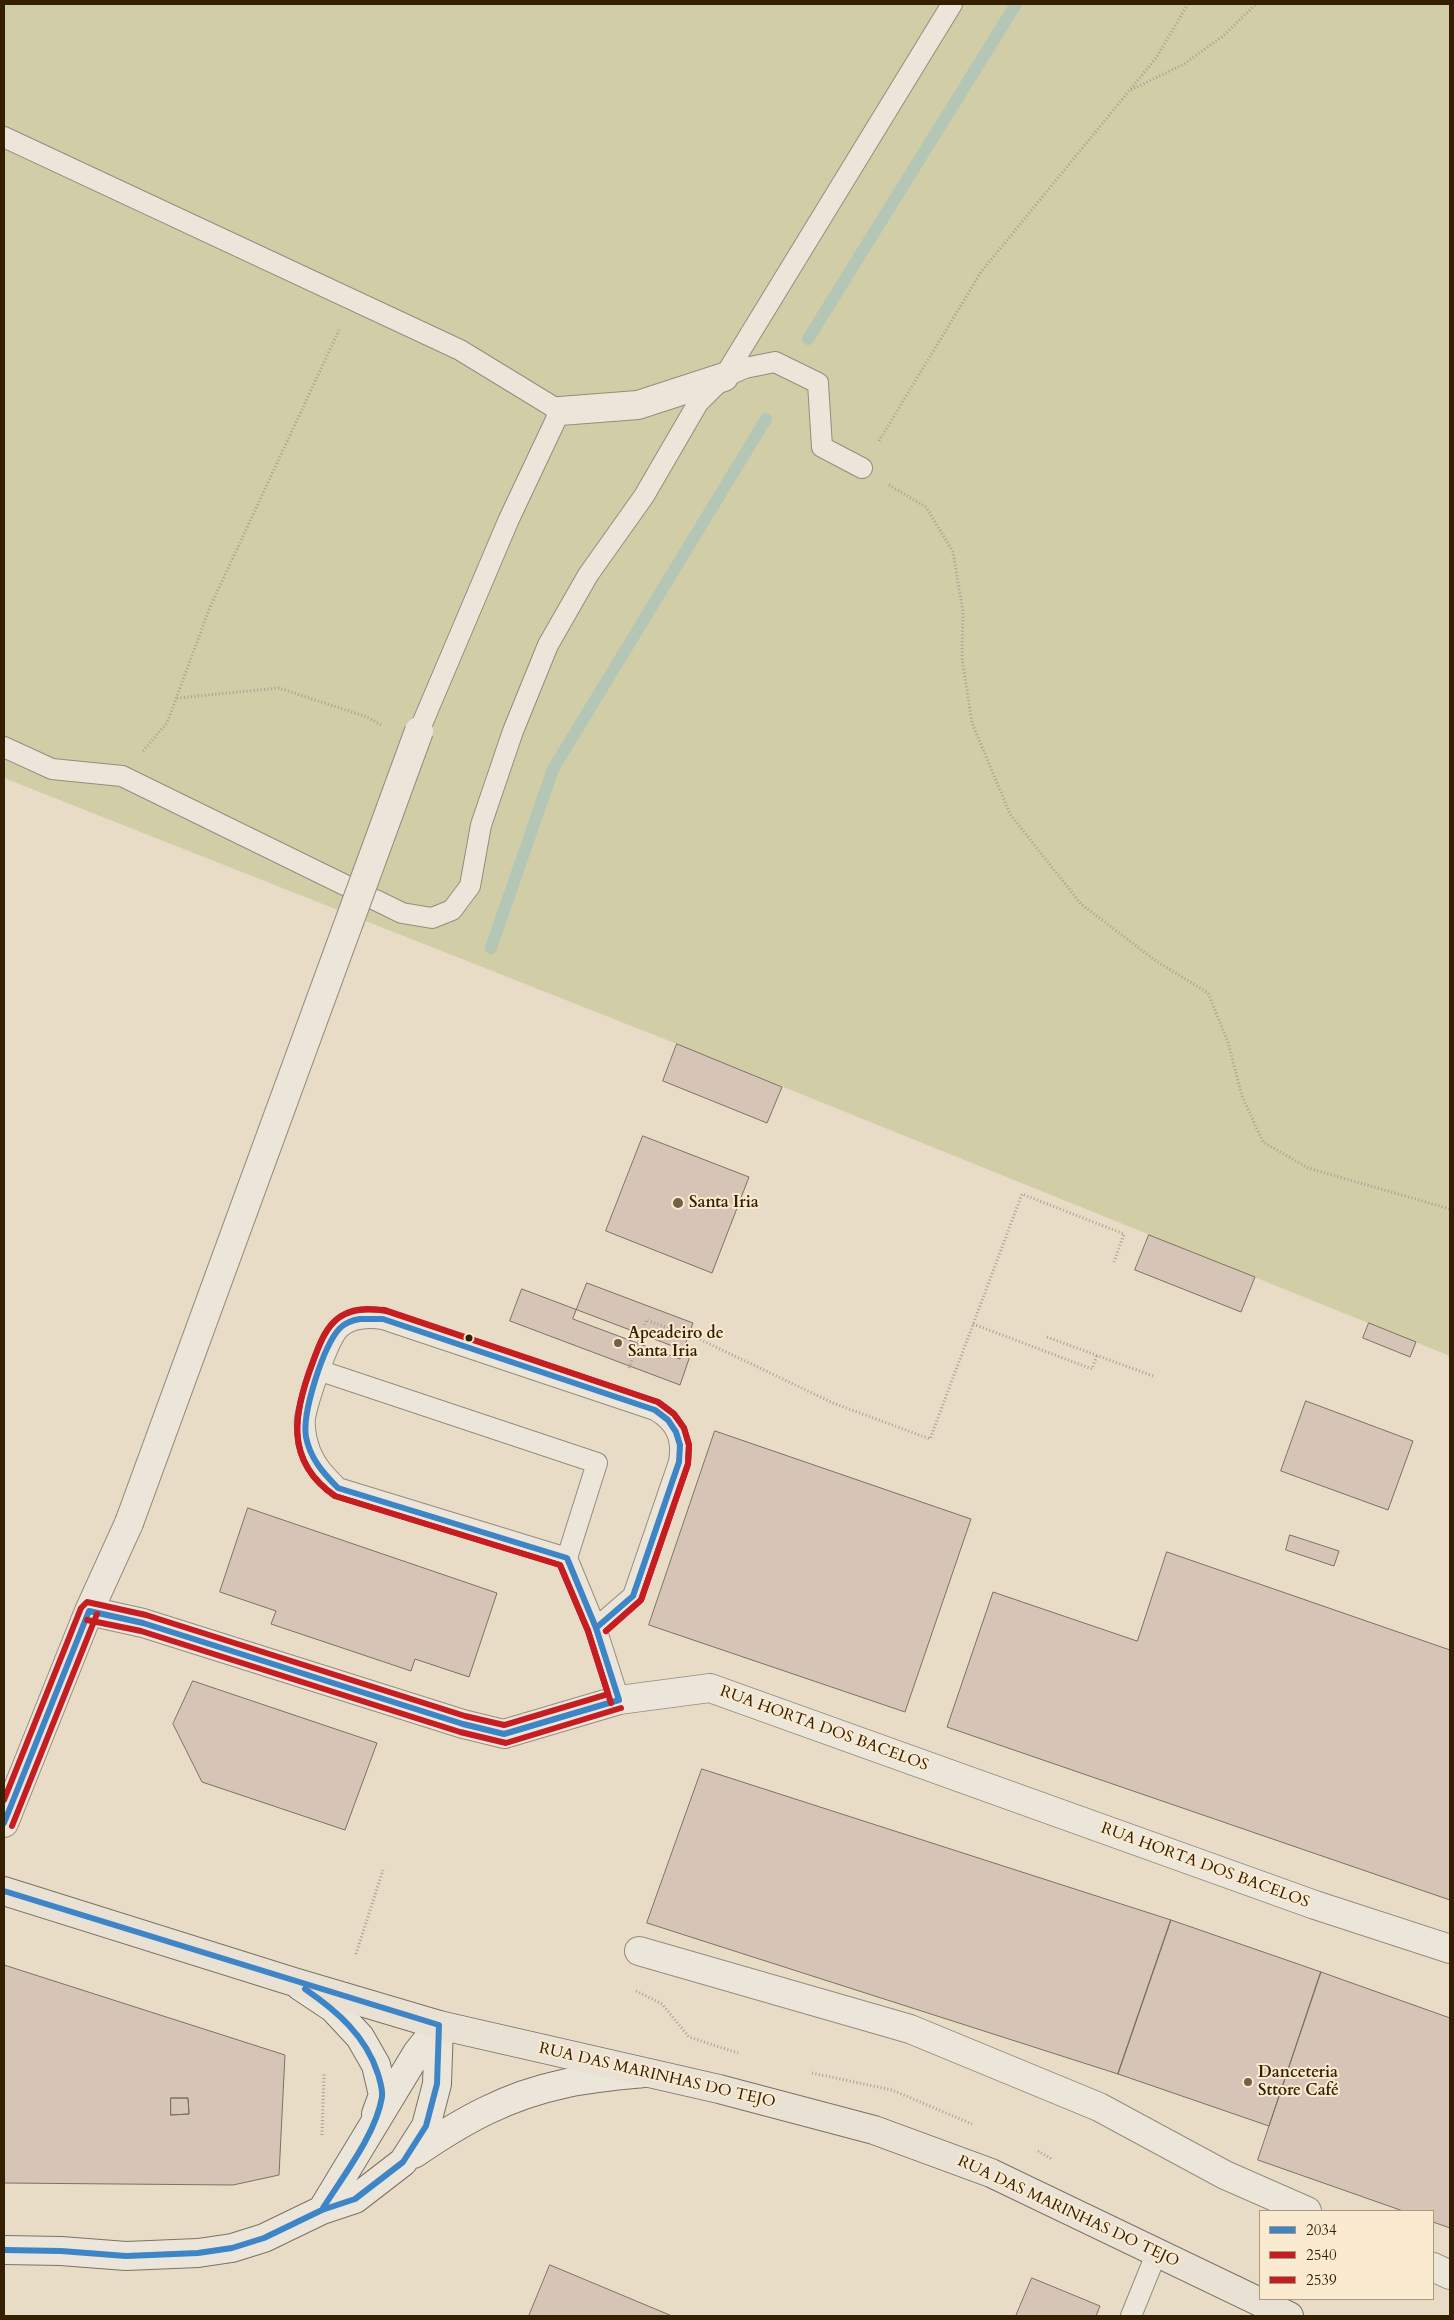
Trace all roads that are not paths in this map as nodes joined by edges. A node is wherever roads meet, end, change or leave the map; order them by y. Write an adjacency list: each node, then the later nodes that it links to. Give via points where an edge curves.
1 (952, 4): 3 (lane)
2 (4, 137): 4 (lane, via 460,350)
3 (724, 377): 4 (street, via 638,405); 5 (lane, via 745,368 775,362 818,382 822,447); 7 (lane, via 698,403 644,496 588,575 548,645 513,731 481,825 470,886 452,910 432,918 402,913 122,776 52,769)
4 (560, 411): 6 (lane, via 509,519)
5 (862, 468)
6 (419, 730): 10 (street, bridge, via 129,1523)
7 (4, 747)
8 (321, 1371): 9 (lane, via 305,1419 307,1444 319,1469 338,1488); 9 (lane, via 596,1463); 11 (lane, via 329,1345 339,1328 365,1317 383,1318 655,1410 668,1418 677,1430 682,1446 679,1462 633,1596)
9 (567, 1558): 11 (lane)
10 (89, 1611): 12 (street, RUA HORTA DOS BACELOS, via 142,1623 504,1734); 13 (street)
11 (596, 1628): 12 (lane)
12 (619, 1700): 15 (street, RUA HORTA DOS BACELOS, via 710,1688 1315,1906)
13 (4, 1823)
14 (4, 1892): 17 (main road, RUA DAS MARINHAS DO TEJO)
15 (1450, 1949)
16 (639, 1951): 23 (street, via 910,2029 1100,2107 1225,2175)
17 (294, 1982): 18 (main road, RUA DAS MARINHAS DO TEJO); 20 (street, via 333,2008 360,2037 376,2065 383,2095)
18 (439, 2025): 19 (main road, RUA DAS MARINHAS DO TEJO); 20 (street, via 416,2053); 21 (street, via 435,2093 426,2126)
19 (647, 2072): 21 (street, via 563,2084 507,2100 454,2126); 25 (main road, RUA DAS MARINHAS DO TEJO, via 874,2130 991,2173)
20 (372, 2125): 22 (street)
21 (403, 2162): 22 (street, via 354,2198)
22 (322, 2210): 24 (street, via 264,2238 232,2248 198,2253 126,2256 61,2250)
23 (1305, 2210)
24 (4, 2250)
25 (1157, 2252): 28 (lane); 29 (main road, RUA DAS MARINHAS DO TEJO)
26 (1434, 2267): 27 (street)
27 (1450, 2275)
28 (1131, 2316)
29 (1289, 2316)

